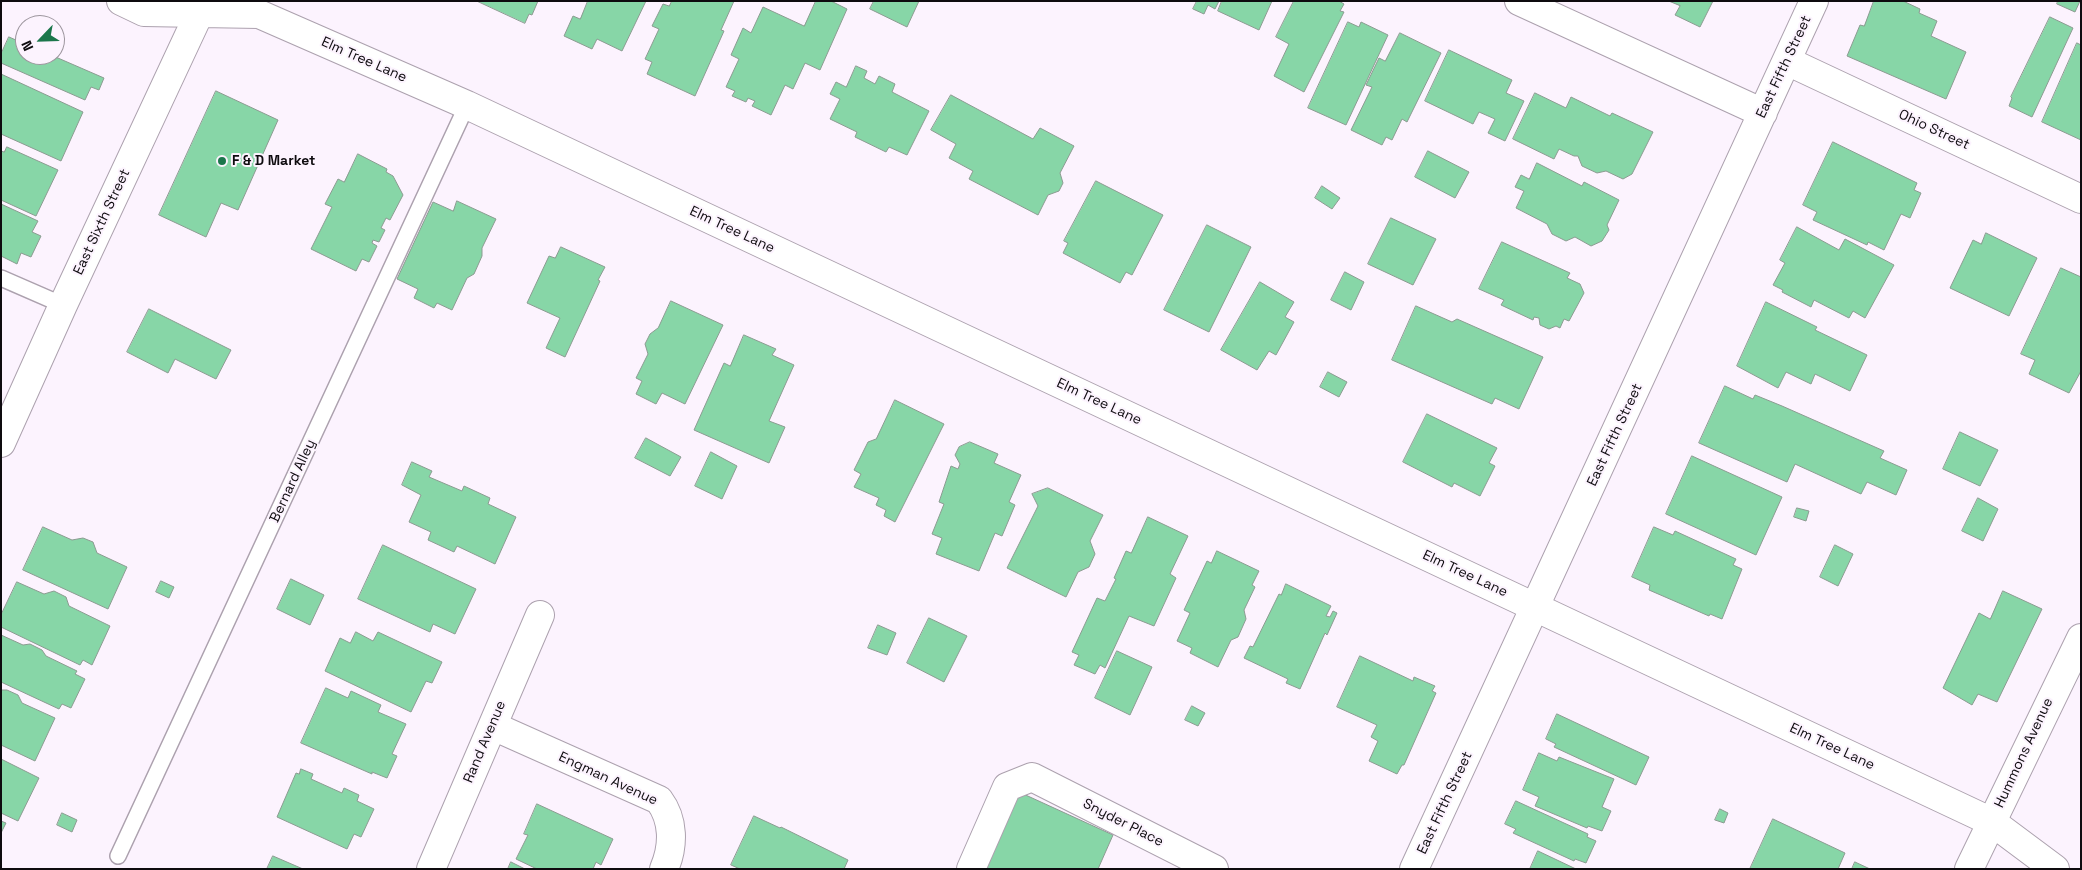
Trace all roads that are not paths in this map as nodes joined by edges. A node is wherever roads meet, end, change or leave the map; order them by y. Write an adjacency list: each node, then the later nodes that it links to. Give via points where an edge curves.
1 (121, 1): 4 (street, Elm Tree Lane, via 144,12)
2 (1519, 1): 7 (street)
3 (1814, 1): 5 (street, East Fifth Street)
4 (202, 7): 6 (street, Elm Tree Lane, via 259,14); 10 (street, East Sixth Street)
5 (1787, 61): 7 (street, East Fifth Street); 8 (street, Ohio Street)
6 (467, 105): 12 (street, Elm Tree Lane); 17 (lane, Bernard Alley)
7 (1762, 113): 12 (street, East Fifth Street)
8 (2081, 198)
9 (1, 278): 10 (lane)
10 (63, 306): 11 (street, East Sixth Street)
11 (1, 444)
12 (1535, 607): 16 (street, Elm Tree Lane); 22 (street, East Fifth Street)
13 (540, 615): 15 (street, Rand Avenue)
14 (2081, 638): 16 (street, Hummons Avenue)
15 (492, 726): 18 (street, Rand Avenue); 19 (street, Engman Avenue, via 659,800 670,823 671,840)
16 (1992, 822): 23 (street, Hummons Avenue); 24 (street, Elm Tree Lane)
17 (118, 856)
18 (431, 869)
19 (664, 869)
20 (971, 869): 21 (street, Snyder Place, via 1007,787 1032,776)
21 (1214, 869)
22 (1414, 869)
23 (1969, 869)
24 (2055, 869)

